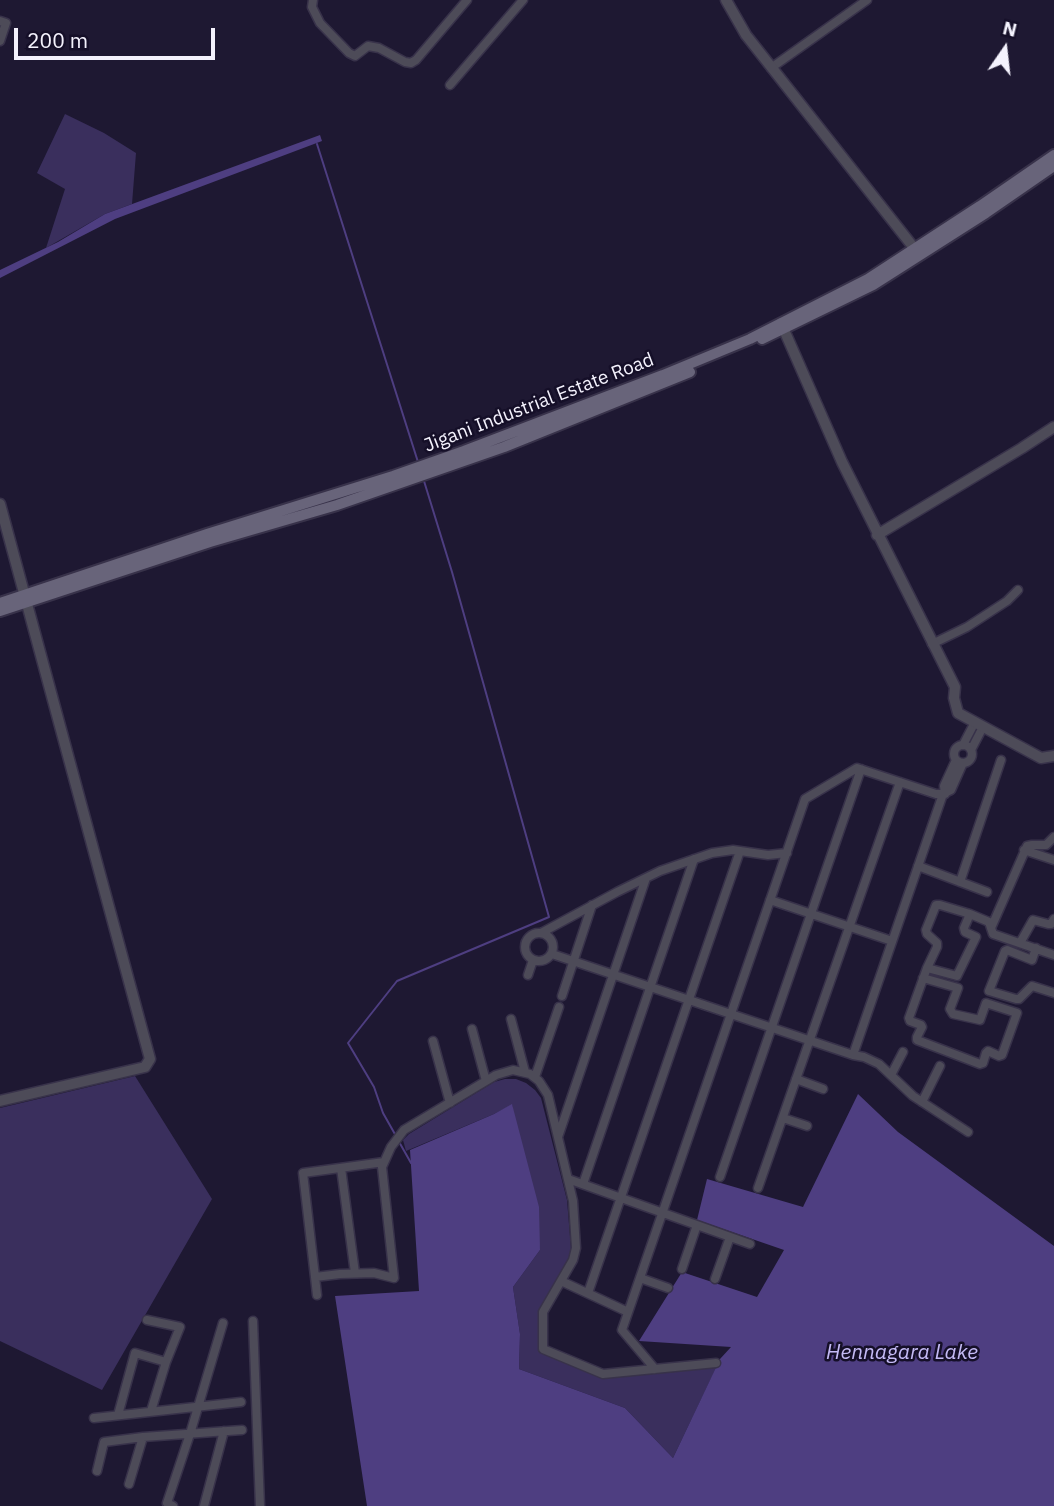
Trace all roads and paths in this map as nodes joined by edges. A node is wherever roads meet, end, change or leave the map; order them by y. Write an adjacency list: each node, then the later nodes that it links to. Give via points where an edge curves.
1 (313, 0): 2 (street, via 320,23 349,53 355,56 368,46 411,63)
2 (467, 0)
3 (523, 0): 9 (street)
4 (726, 0): 8 (street)
5 (867, 0): 8 (street)
6 (0, 21): 7 (street, via 6,23)
7 (0, 41)
8 (771, 68): 12 (street)
9 (450, 85)
10 (1054, 155): 12 (main road, Jigani Industrial Estate Road)
11 (1054, 166): 12 (main road, Jigani Industrial Estate Road, via 986,213)
12 (917, 252): 13 (main road, Jigani Industrial Estate Road)
13 (783, 326): 16 (street); 18 (main road, Jigani Industrial Estate Road, via 337,505)
14 (1054, 427): 16 (street)
15 (0, 504): 18 (street)
16 (877, 535): 21 (street)
17 (1018, 590): 21 (street)
18 (25, 598): 19 (main road, Jigani Industrial Estate Road); 20 (main road, Jigani Industrial Estate Road); 80 (street, via 150,1059 145,1068)
19 (0, 603)
20 (0, 611)
21 (932, 644): 22 (street, via 955,687 958,713)
22 (979, 725): 23 (street); 24 (street, via 1041,758)
23 (967, 747): 26 (street, via 971,759); 26 (street, via 958,746 954,751)
24 (1054, 756)
25 (1002, 760): 38 (street)
26 (960, 762): 29 (street, via 951,790)
27 (861, 769): 28 (street); 33 (street, via 806,799); 42 (street)
28 (900, 782): 29 (street); 45 (street)
29 (944, 794): 36 (street)
30 (1054, 837): 31 (street, via 1046,845)
31 (1024, 850): 35 (street); 46 (street)
32 (740, 851): 33 (street); 34 (street, via 719,851); 93 (street)
33 (787, 853): 40 (street)
34 (694, 859): 37 (street); 59 (street)
35 (1054, 860)
36 (918, 866): 38 (street); 48 (street)
37 (646, 878): 41 (street); 57 (street)
38 (960, 882): 39 (street)
39 (986, 892)
40 (770, 900): 42 (street); 65 (street)
41 (592, 905): 47 (street); 54 (street)
42 (811, 914): 45 (street); 67 (street)
43 (970, 914): 46 (street, via 989,922); 55 (street, via 965,932 976,937 957,976); 55 (street, via 936,905 926,930 937,947)
44 (1054, 919): 49 (street, via 1051,924 1033,920)
45 (849, 927): 48 (street); 70 (street)
46 (991, 928): 49 (street, via 993,934)
47 (541, 933): 51 (street, via 552,941); 53 (street, via 525,944)
48 (892, 942): 72 (street)
49 (1020, 943): 50 (street)
50 (1036, 948): 52 (street); 60 (street, via 1032,960 1005,951)
51 (552, 954): 53 (street, via 542,961); 54 (street)
52 (1054, 955)
53 (533, 960): 56 (street)
54 (574, 961): 57 (street); 62 (street)
55 (927, 968): 58 (street)
56 (528, 975)
57 (613, 975): 59 (street); 86 (street)
58 (923, 978): 63 (street, via 958,988 950,1009 953,1014 979,1020); 63 (street, via 909,1018 922,1027 917,1040 980,1064 988,1051 1002,1055 1017,1013)
59 (650, 987): 65 (street); 91 (street)
60 (989, 991): 61 (street, via 1016,999 1032,986); 63 (street)
61 (1054, 993)
62 (562, 996)
63 (986, 1003)
64 (559, 1007): 76 (street)
65 (731, 1014): 67 (street); 94 (street)
66 (510, 1019): 74 (street)
67 (772, 1028): 70 (street); 89 (street)
68 (472, 1030): 78 (street)
69 (433, 1041): 82 (street)
70 (810, 1041): 72 (street); 77 (street)
71 (903, 1052): 75 (street)
72 (853, 1055): 75 (street, via 874,1061)
73 (940, 1066): 81 (street)
74 (525, 1072): 76 (street); 78 (street, via 507,1071)
75 (891, 1075): 81 (street)
76 (535, 1077): 86 (street, via 548,1095)
77 (796, 1079): 79 (street); 83 (street)
78 (486, 1081): 82 (street)
79 (823, 1089)
80 (0, 1101)
81 (922, 1102): 85 (street)
82 (450, 1103): 87 (street, via 404,1130)
83 (782, 1118): 84 (street); 92 (street)
84 (807, 1126)
85 (968, 1132)
86 (558, 1137): 90 (street)
87 (384, 1162): 88 (street); 99 (street, via 394,1278)
88 (341, 1168): 99 (street); 100 (street, via 303,1173)
89 (720, 1177)
90 (568, 1179): 91 (street); 103 (street, via 576,1253)
91 (583, 1184): 93 (street)
92 (758, 1188)
93 (621, 1198): 94 (street); 105 (street)
94 (662, 1213): 95 (street); 101 (street)
95 (697, 1225): 96 (street); 98 (street)
96 (730, 1237): 97 (street); 102 (street)
97 (750, 1244)
98 (682, 1269)
99 (355, 1273): 100 (street)
100 (315, 1277): 106 (street)
101 (640, 1278): 104 (street); 107 (street)
102 (715, 1279)
103 (561, 1281): 105 (street); 112 (street, via 543,1312 542,1349 603,1374)
104 (668, 1288)
105 (588, 1293): 107 (street)
106 (317, 1294)
107 (628, 1312): 113 (street, via 622,1330)
108 (147, 1320): 111 (street, via 180,1327)
109 (253, 1321): 127 (street)
110 (223, 1323): 115 (street)
111 (166, 1362): 116 (street); 117 (street, via 135,1353)
112 (716, 1363)
113 (655, 1369)
114 (241, 1402): 115 (street)
115 (198, 1407): 116 (street); 121 (street)
116 (151, 1412): 117 (street)
117 (118, 1415): 118 (street)
118 (94, 1418)
119 (242, 1430): 120 (street)
120 (224, 1431): 121 (street); 126 (street)
121 (190, 1434): 122 (street); 125 (street, via 167,1503)
122 (143, 1437): 123 (street, via 104,1442); 124 (street)
123 (97, 1471)
124 (129, 1484)
125 (173, 1506)
126 (204, 1506)
127 (260, 1506)

